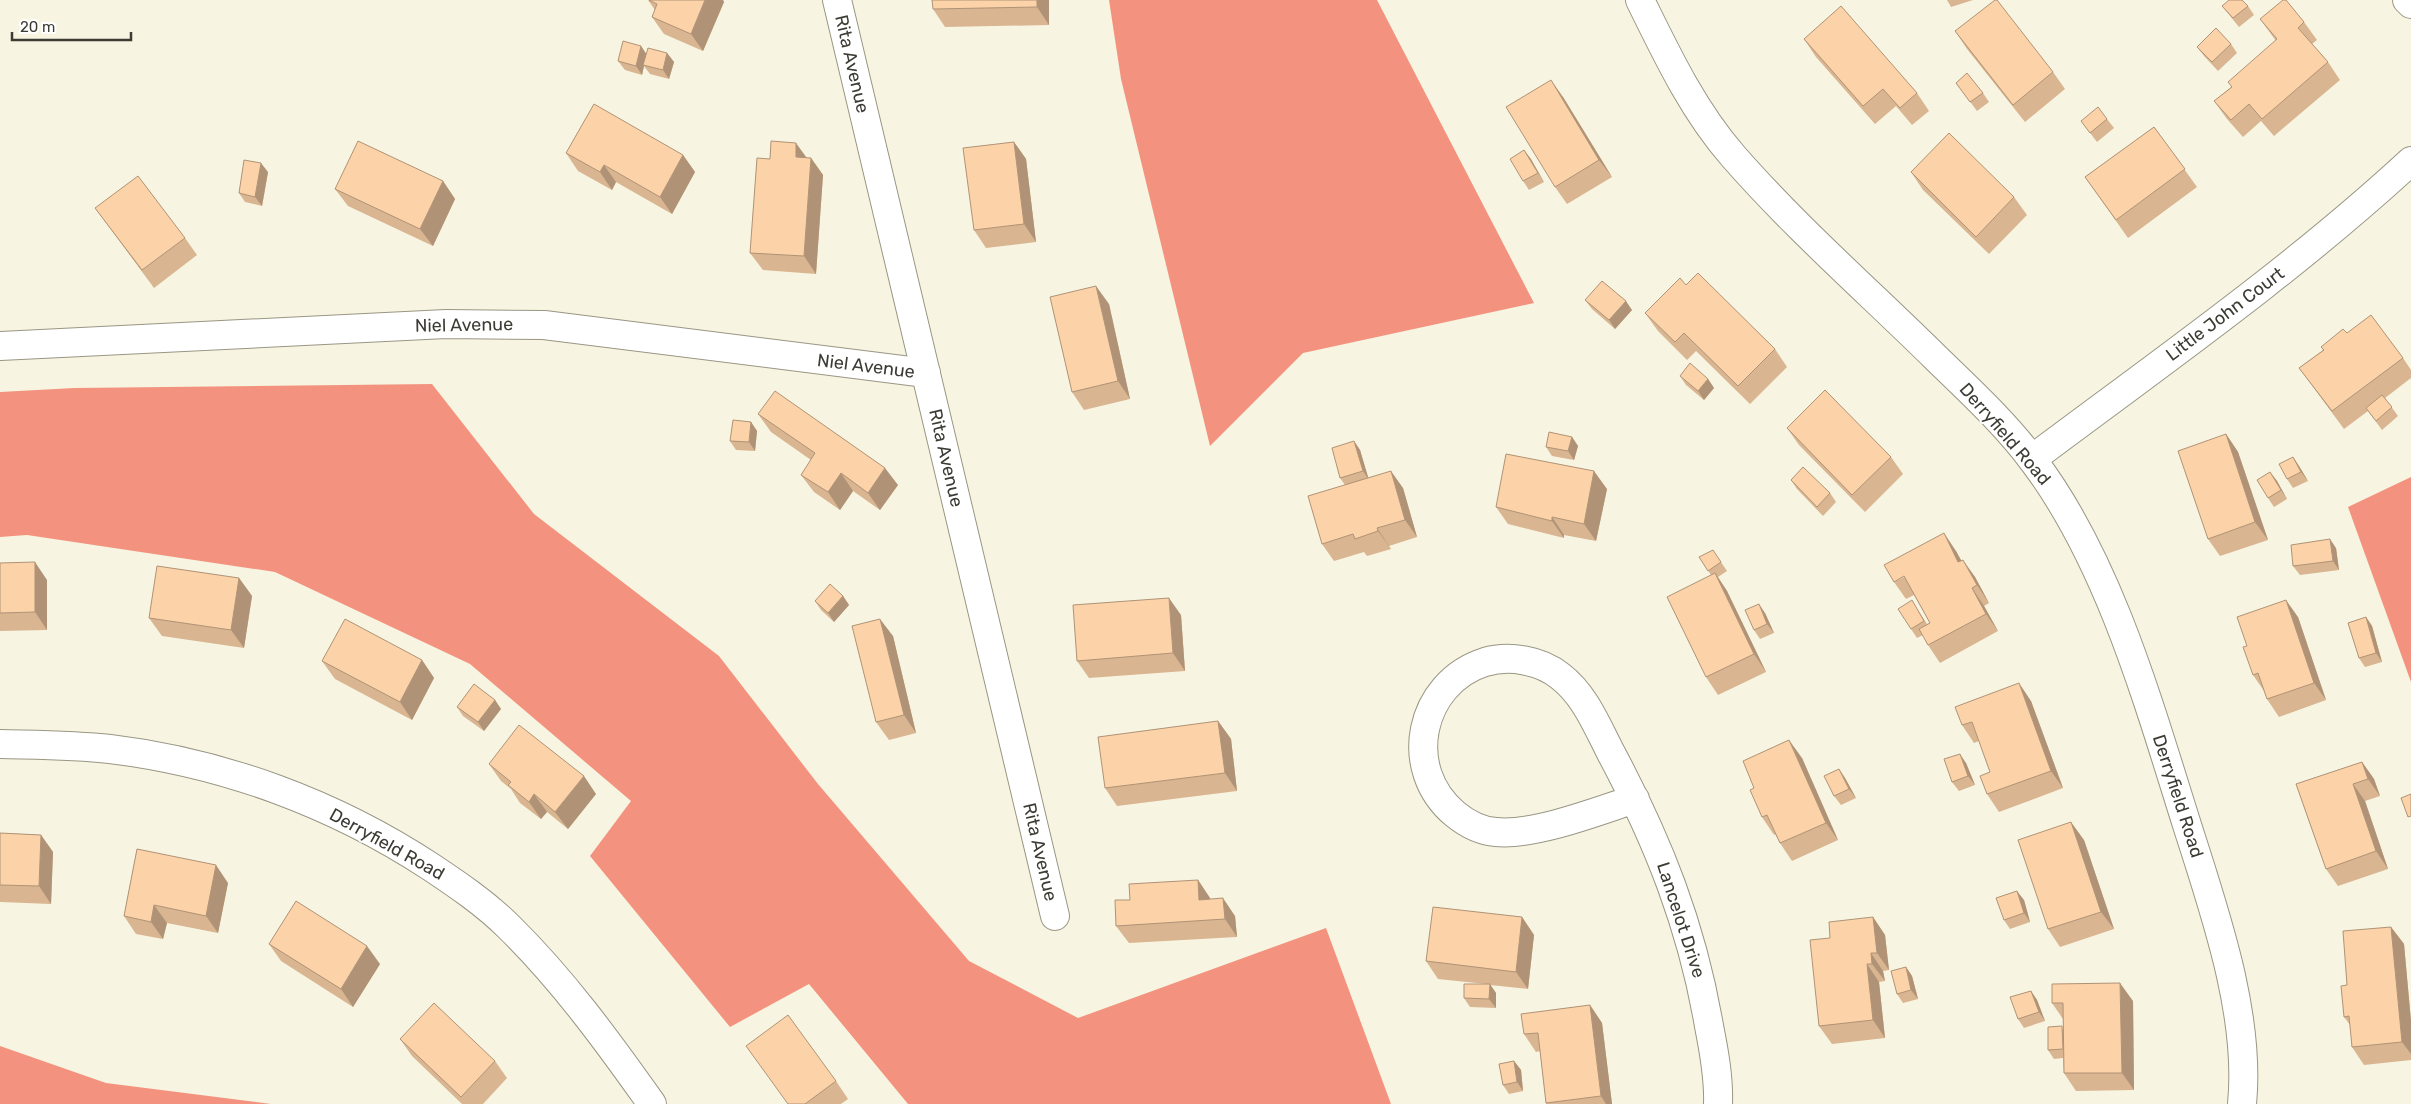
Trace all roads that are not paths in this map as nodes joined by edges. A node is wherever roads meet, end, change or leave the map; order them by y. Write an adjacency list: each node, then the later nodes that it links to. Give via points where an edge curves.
1 (837, 0): 7 (street, Rita Avenue)
2 (1640, 0): 8 (street, Derryfield Road, via 1678,79 1732,154 1795,221 1970,391)
3 (2406, 0): 4 (street)
4 (2411, 4)
5 (2411, 161): 8 (street, Little John Court, via 2298,258)
6 (0, 346): 7 (street, Niel Avenue, via 446,324 544,325)
7 (926, 373): 11 (street, Rita Avenue)
8 (2032, 459): 14 (street, Derryfield Road, via 2062,502 2086,547 2151,711 2226,953 2239,1022 2244,1089)
9 (0, 744): 12 (street, Derryfield Road, via 110,749 239,776 351,820 406,850 461,887 508,926 552,973)
10 (1635, 799): 10 (street, Lancelot Drive, via 1584,702 1559,675 1543,666 1506,659 1470,668 1455,678 1431,707 1422,743 1428,778 1448,808 1477,827 1494,832 1529,831); 13 (street, Lancelot Drive, via 1664,864 1693,948 1713,1050)
11 (1055, 916)
12 (652, 1104)
13 (1718, 1104)
14 (2242, 1104)

